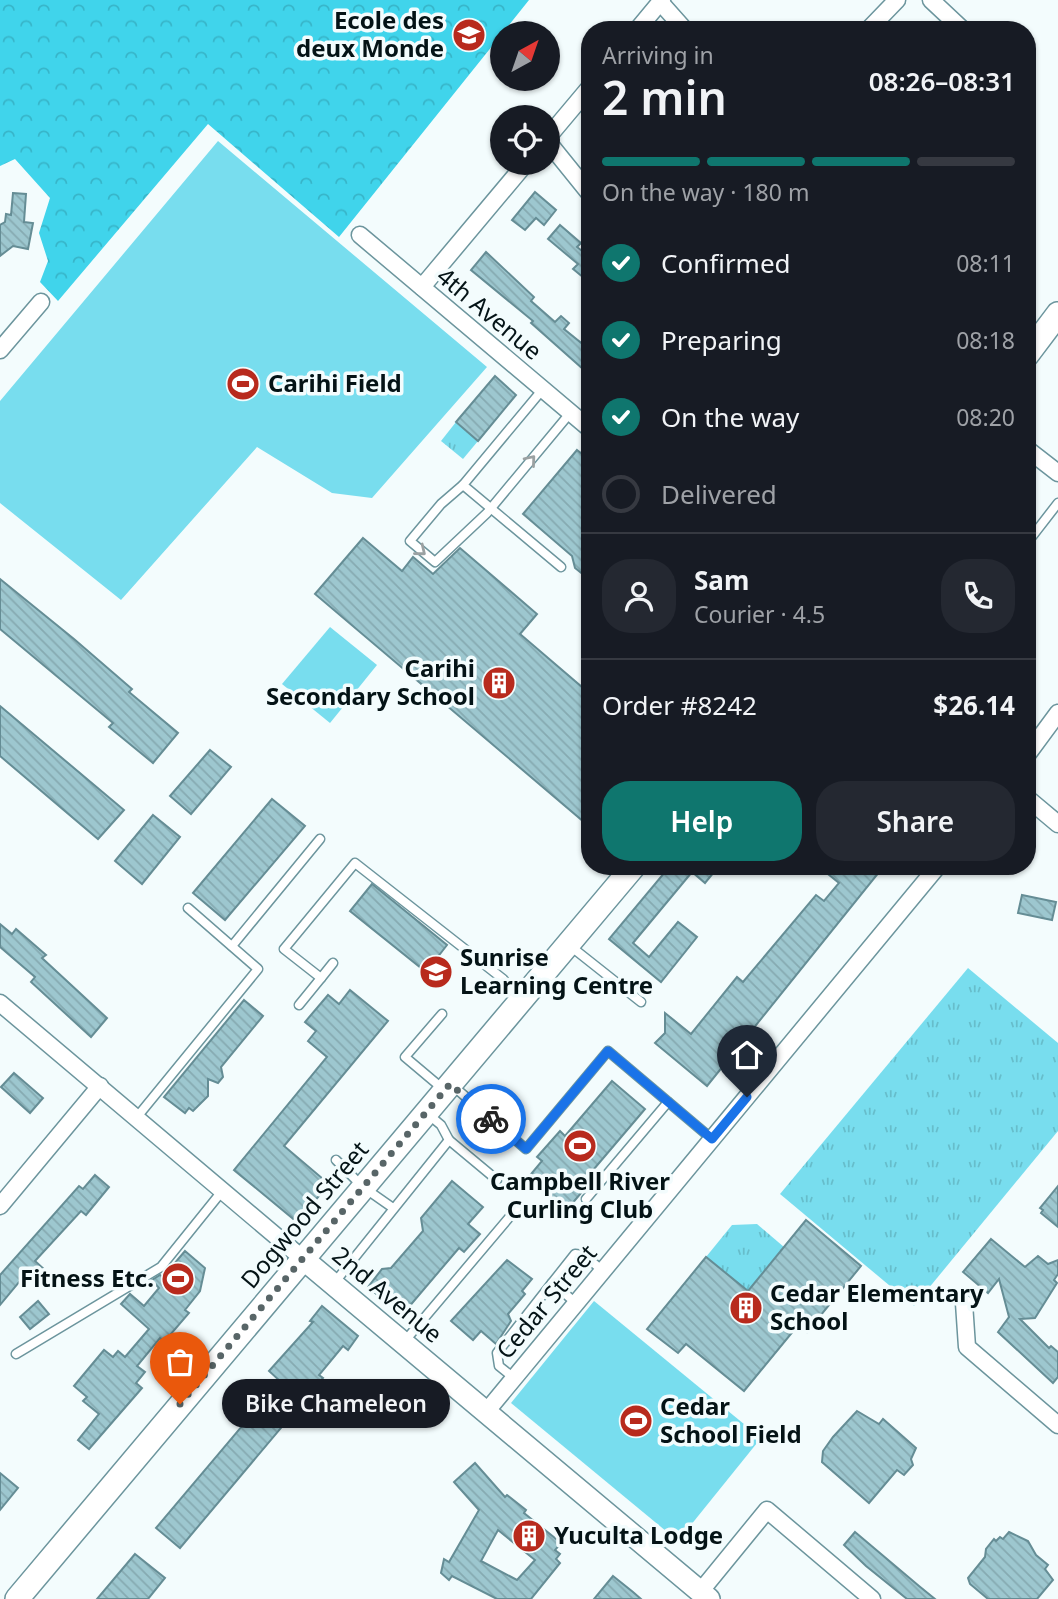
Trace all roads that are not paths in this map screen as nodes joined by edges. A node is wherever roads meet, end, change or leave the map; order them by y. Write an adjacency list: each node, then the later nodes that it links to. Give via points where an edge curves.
1 (897, 0): 6 (street)
2 (931, 0): 7 (street)
3 (661, 1): 4 (street); 5 (street)
4 (644, 21)
5 (678, 21)
6 (877, 21)
7 (953, 21)
8 (581, 97): 9 (street)
9 (560, 124)
10 (560, 155): 12 (street)
11 (516, 175): 14 (street)
12 (581, 182)
13 (360, 235): 14 (street, 4th Avenue)
14 (422, 287): 19 (street, 4th Avenue)
15 (41, 302): 18 (street)
16 (1058, 314): 17 (main road)
17 (1036, 343)
18 (0, 350)
19 (543, 389): 20 (street, 4th Avenue); 24 (lane)
20 (571, 412): 21 (street, 4th Avenue); 26 (lane, one-way to 20)
21 (581, 421)
22 (1036, 456): 23 (street)
23 (1058, 473)
24 (463, 485): 26 (lane); 26 (lane, one-way to 26, via 410,541 435,562)
25 (1058, 503): 27 (lane)
26 (491, 508): 28 (lane)
27 (1036, 531)
28 (561, 567)
29 (1058, 713): 30 (street)
30 (1036, 743)
31 (1036, 806): 32 (street)
32 (1058, 824)
33 (320, 839): 38 (lane)
34 (627, 875): 37 (main road, Dogwood Street)
35 (931, 875): 51 (street, Cedar Street)
36 (188, 908): 38 (lane)
37 (569, 945): 41 (main road, Dogwood Street); 42 (lane)
38 (232, 946): 50 (lane, via 258,969)
39 (334, 963): 40 (lane)
40 (321, 978): 41 (lane, via 284,949 355,863 503,979); 44 (lane)
41 (521, 1002): 47 (main road, Dogwood Street)
42 (641, 1002)
43 (0, 1003): 46 (street, 2nd Avenue)
44 (299, 1004)
45 (442, 1014): 47 (lane, via 405,1057)
46 (100, 1086): 50 (street, 2nd Avenue); 58 (street)
47 (447, 1087): 48 (lane, via 526,1149 608,1051); 49 (main road, Dogwood Street)
48 (668, 1102): 51 (lane); 57 (lane)
49 (426, 1113): 52 (lane, via 441,1125); 55 (main road, Dogwood Street)
50 (136, 1117): 56 (street, 2nd Avenue)
51 (712, 1139): 62 (street, Cedar Street)
52 (449, 1140): 54 (lane); 60 (lane)
53 (336, 1160): 55 (lane)
54 (497, 1180)
55 (363, 1187): 60 (lane); 61 (main road, Dogwood Street)
56 (223, 1190): 61 (street, 2nd Avenue); 68 (lane, via 161,1267)
57 (586, 1199)
58 (0, 1206)
59 (517, 1207): 67 (lane)
60 (393, 1208): 64 (lane)
61 (302, 1258): 64 (street, 2nd Avenue); 73 (main road, Dogwood Street)
62 (603, 1271): 63 (lane, via 584,1255 575,1254); 65 (street, Cedar Street)
63 (552, 1283): 65 (lane); 69 (lane, via 497,1353 499,1366)
64 (333, 1284): 67 (street, 2nd Avenue)
65 (576, 1303): 69 (street, Cedar Street)
66 (964, 1303): 71 (street, via 967,1347)
67 (404, 1342): 70 (street, 2nd Avenue)
68 (16, 1354)
69 (514, 1378): 70 (street, Cedar Street)
70 (486, 1412): 72 (street, 2nd Avenue)
71 (1058, 1425)
72 (701, 1597): 74 (street, via 767,1510)
73 (17, 1599)
74 (872, 1599)

